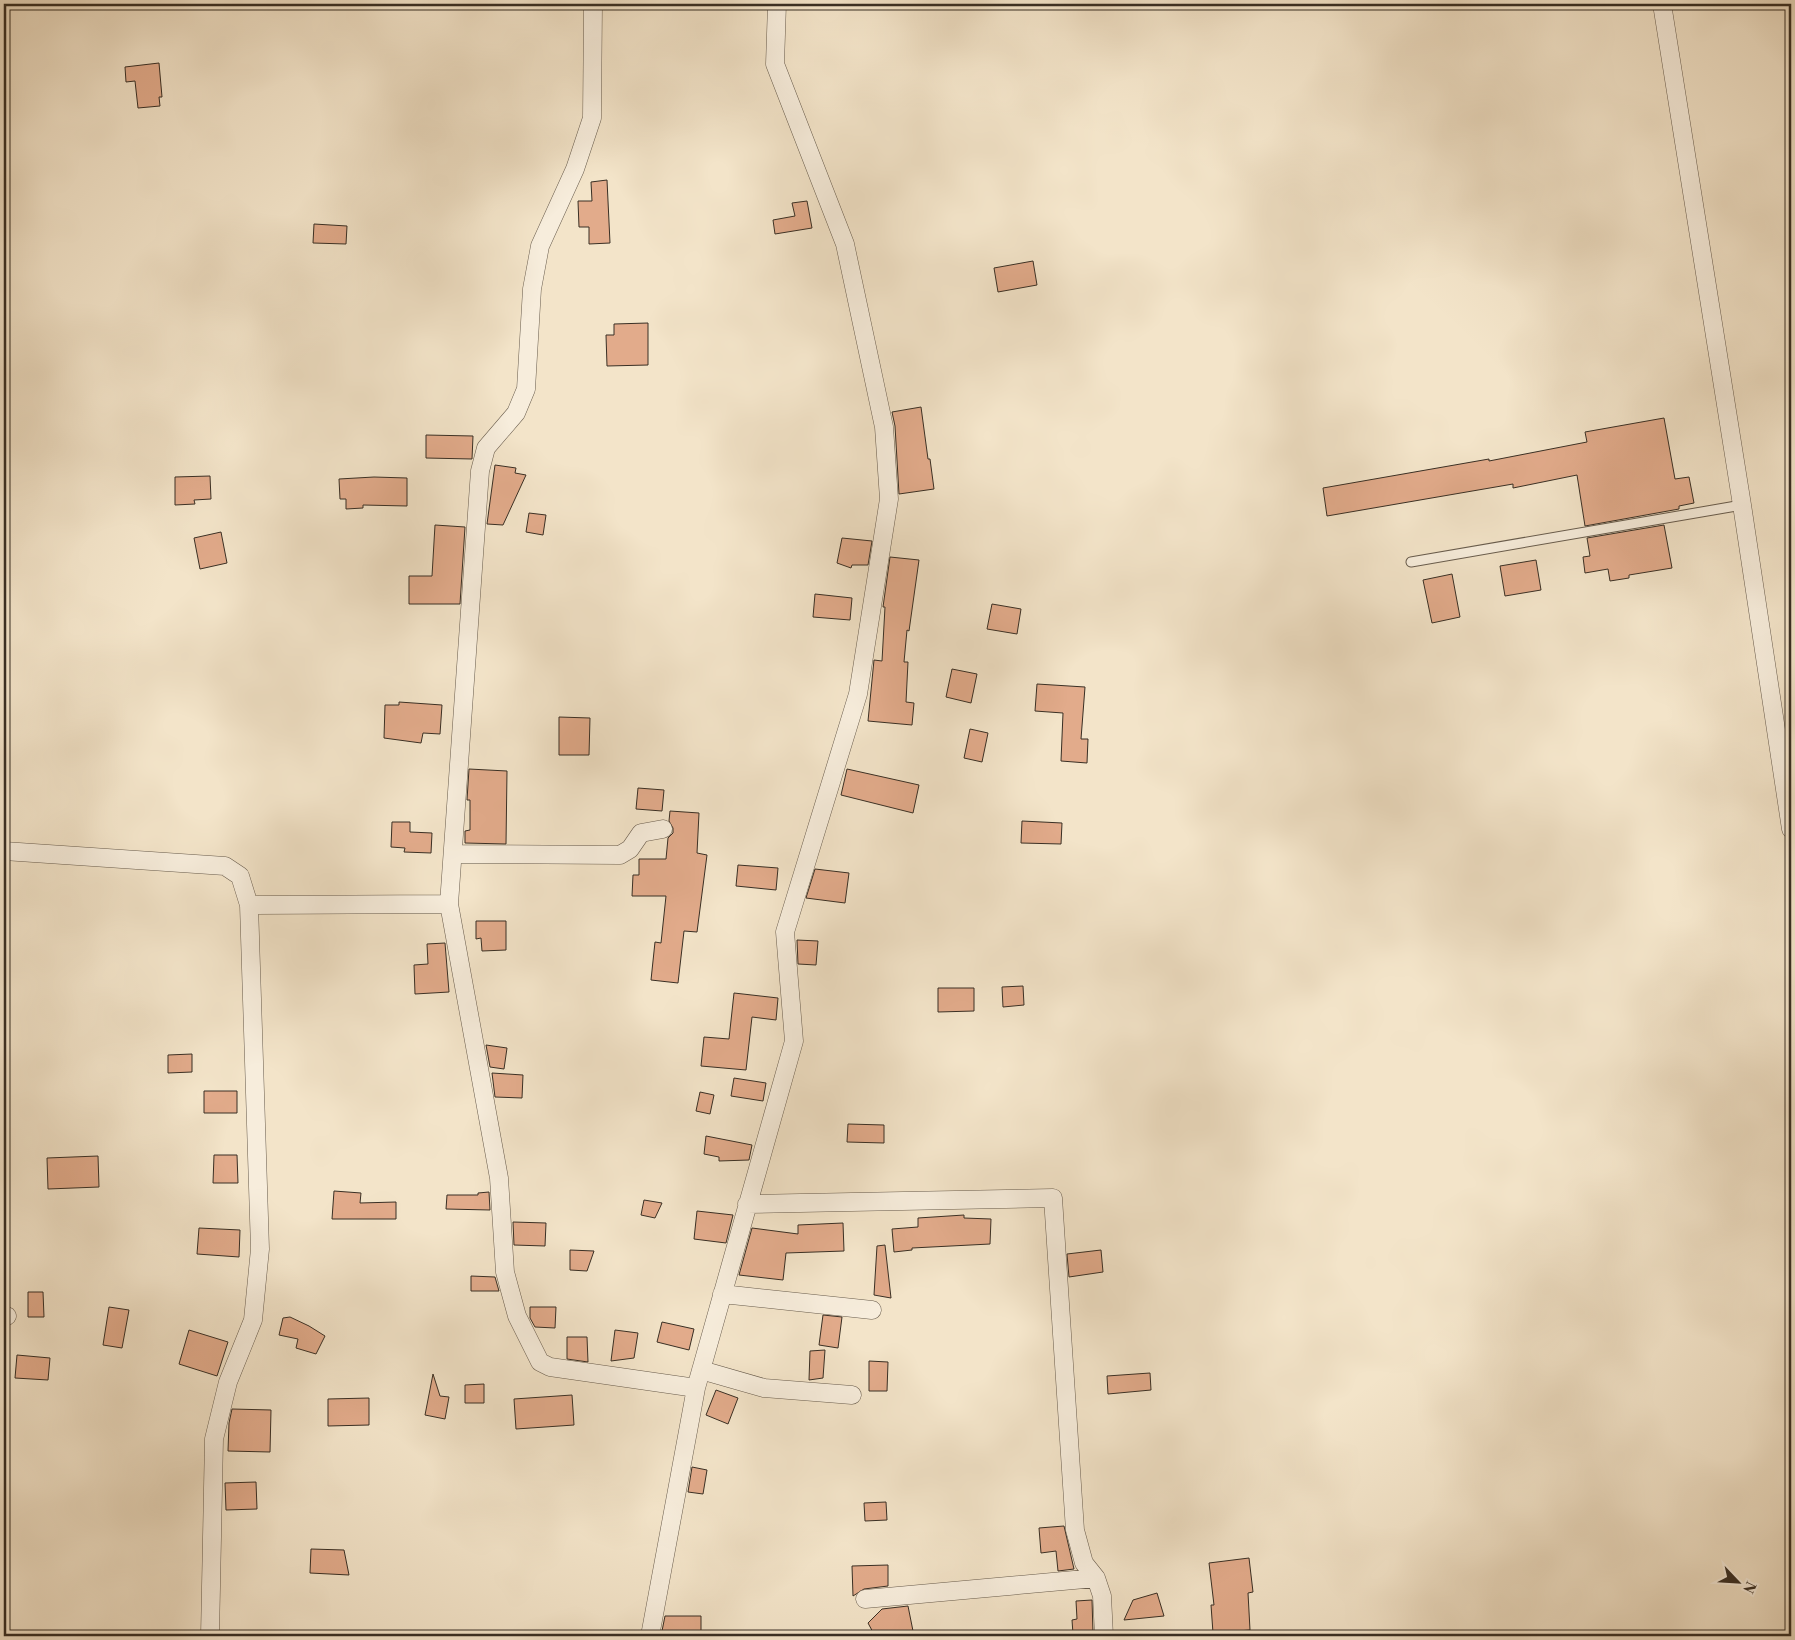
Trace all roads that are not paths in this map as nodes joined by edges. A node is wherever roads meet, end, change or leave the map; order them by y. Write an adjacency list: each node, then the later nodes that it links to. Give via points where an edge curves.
1 (594, 4): 9 (street, via 592,118 575,169 540,246 532,289 526,389 516,413 486,448 480,471)
2 (777, 4): 12 (street, via 775,64 845,244 884,427 889,499 858,694 785,932 794,1041)
3 (1662, 4): 4 (street)
4 (1742, 505): 5 (lane); 6 (street)
5 (1411, 562)
6 (1791, 829)
7 (663, 830): 9 (street, via 640,833 630,849 620,855)
8 (4, 851): 11 (street, via 225,866 240,876)
9 (453, 854): 10 (street)
10 (450, 904): 11 (street); 16 (street, via 499,1178 505,1272 517,1316 540,1362 550,1367)
11 (249, 905): 20 (street, via 260,1249 253,1320 228,1382 214,1439)
12 (747, 1204): 13 (street); 18 (street, via 1053,1198 1075,1530 1084,1563)
13 (722, 1294): 14 (street); 15 (street)
14 (872, 1310)
15 (701, 1370): 16 (street); 17 (street, via 764,1388)
16 (696, 1388): 21 (street)
17 (852, 1395)
18 (1096, 1578): 19 (street); 22 (street, via 1102,1596)
19 (865, 1599)
20 (210, 1636)
21 (650, 1636)
22 (1104, 1636)

